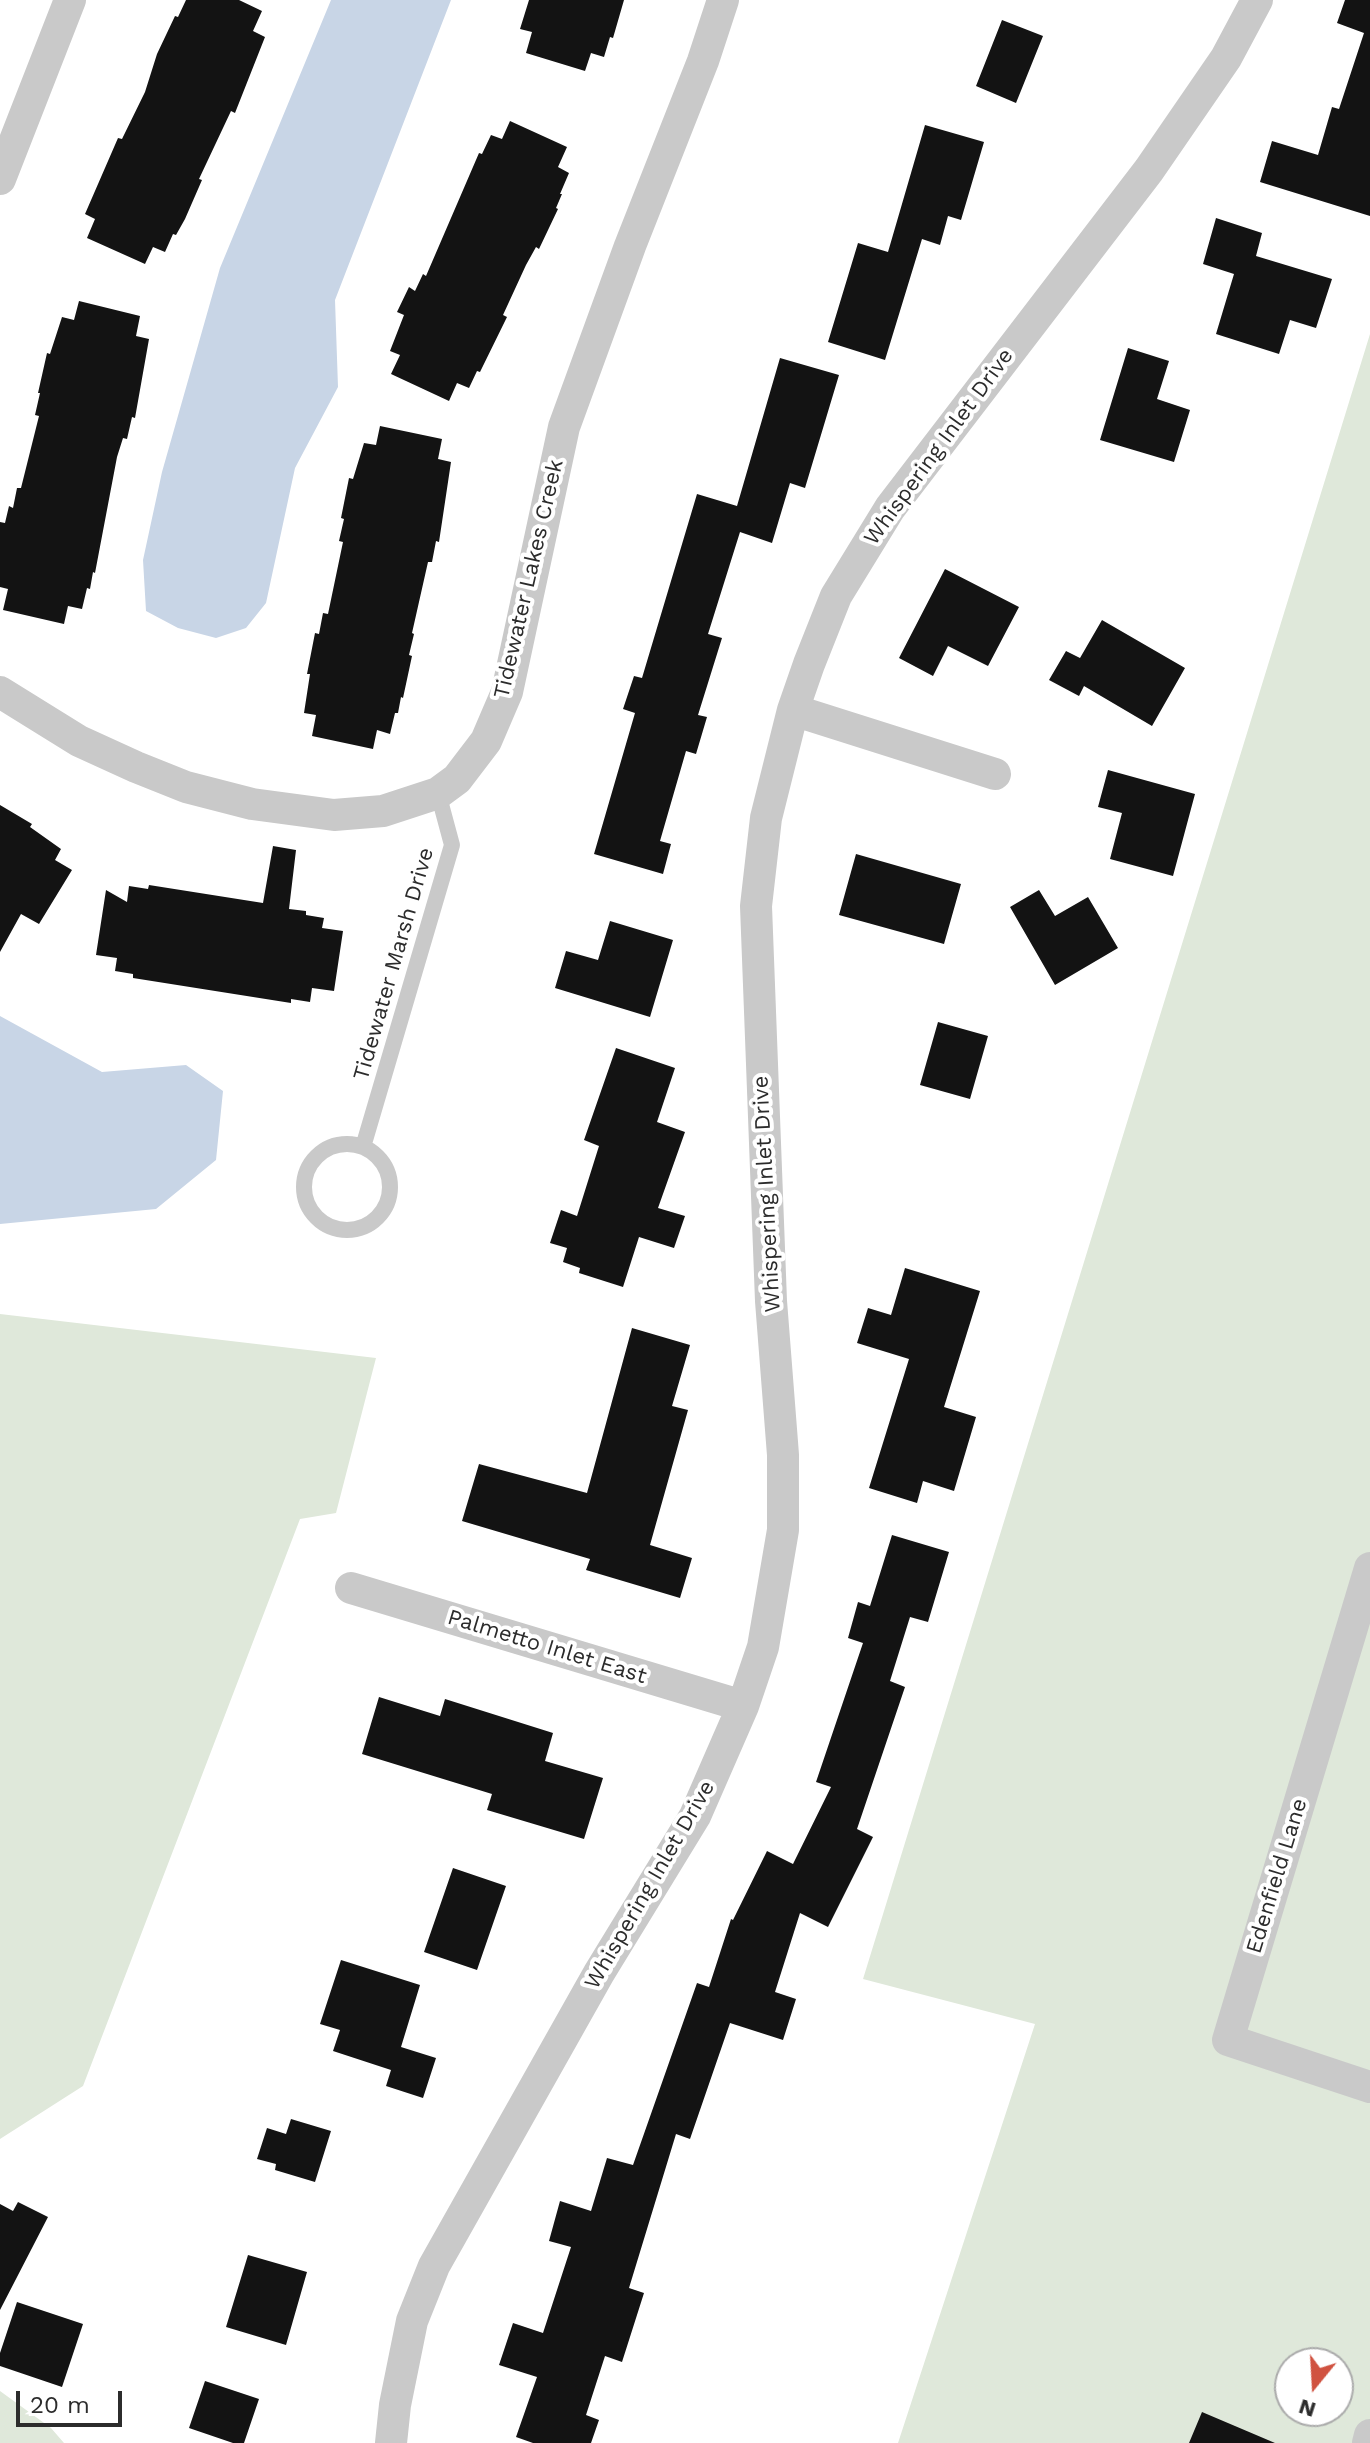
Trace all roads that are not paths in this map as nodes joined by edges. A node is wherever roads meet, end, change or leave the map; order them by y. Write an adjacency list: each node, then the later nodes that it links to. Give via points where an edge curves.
1 (70, 0): 4 (street)
2 (723, 0): 8 (street, Tidewater Lakes Creek, via 564,427 507,692 486,741 457,779)
3 (1257, 0): 6 (street, Whispering Inlet Drive, via 1226,58 1149,170 890,508 836,596)
4 (0, 179)
5 (0, 692): 8 (street, Tidewater Lakes Creek, via 79,741 136,767 252,804 334,815 383,811)
6 (793, 710): 7 (street); 12 (street, Whispering Inlet Drive, via 766,818 756,906 783,1530 763,1647)
7 (995, 774)
8 (438, 793): 9 (lane, Tidewater Marsh Drive, via 452,845)
9 (363, 1147): 9 (lane, via 323,1150 306,1173 306,1203 314,1216 339,1230 369,1225 389,1200 388,1170)
10 (1370, 1568): 13 (street, Edenfield Lane, via 1228,2040)
11 (351, 1588): 12 (street, Palmetto Inlet East)
12 (743, 1706): 15 (street, Whispering Inlet Drive, via 695,1816 599,1973 434,2266 412,2321)
13 (1370, 2087)
14 (1370, 2435): 16 (street)
15 (391, 2443)
16 (1368, 2443)

